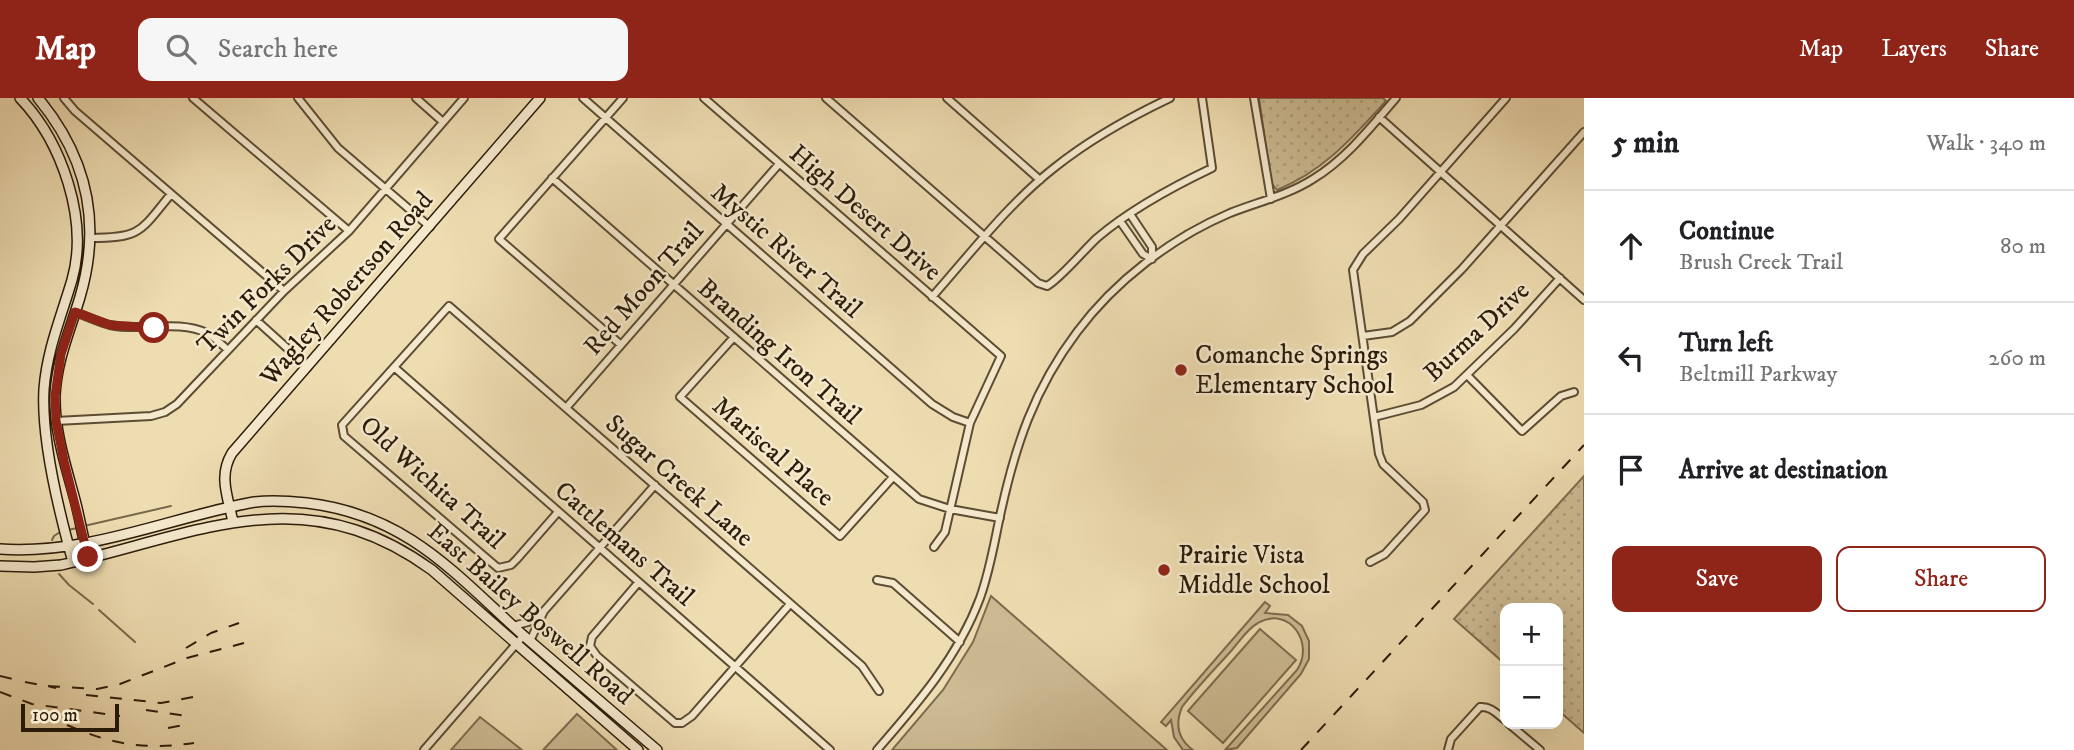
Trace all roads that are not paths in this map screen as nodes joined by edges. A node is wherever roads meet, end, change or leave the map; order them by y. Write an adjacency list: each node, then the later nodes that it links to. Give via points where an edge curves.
1 (20, 98): 22 (street)
2 (38, 98): 19 (street)
3 (64, 98): 30 (street)
4 (192, 98): 37 (street)
5 (298, 98): 29 (street, via 338,148)
6 (416, 98): 23 (street)
7 (464, 98): 23 (street, Twin Forks Drive)
8 (540, 98): 36 (street, Wagley Robertson Road)
9 (583, 98): 21 (street, Mystic River Trail)
10 (622, 98): 21 (street)
11 (704, 98): 25 (street, High Desert Drive)
12 (825, 98): 39 (street)
13 (947, 98): 28 (street)
14 (1170, 98): 28 (street, via 1098,138)
15 (1202, 98): 32 (street, via 1212,168)
16 (1254, 98): 31 (street)
17 (1396, 98): 20 (street)
18 (1506, 98): 26 (street)
19 (49, 112): 22 (street); 40 (street, via 85,181)
20 (1379, 117): 26 (street); 31 (street, via 1329,168)
21 (604, 118): 27 (street); 34 (street, Mystic River Trail)
22 (38, 120): 38 (street, via 60,159 76,210)
23 (443, 122): 29 (street, Twin Forks Drive)
24 (1584, 132): 35 (street)
25 (779, 164): 34 (street, Red Moon Trail); 45 (street, High Desert Drive)
26 (1441, 171): 35 (street); 50 (street, via 1354,265)
27 (552, 178): 43 (street, Branding Iron Trail); 52 (street, via 499,239)
28 (1040, 180): 39 (street)
29 (386, 190): 36 (street); 37 (street, Twin Forks Drive)
30 (171, 194): 40 (street, via 137,232 127,237); 44 (street)
31 (1271, 199): 41 (street, via 1221,218)
32 (1130, 214): 33 (street); 41 (street, via 1153,247)
33 (1120, 221): 39 (street, via 1047,286); 41 (street, via 1143,254)
34 (726, 225): 43 (street, Red Moon Trail); 62 (street, Mystic River Trail, via 932,404)
35 (1501, 226): 42 (street); 50 (street, via 1410,321 1392,332)
36 (430, 227): 54 (street, Wagley Robertson Road)
37 (349, 231): 44 (street, Twin Forks Drive)
38 (76, 237): 40 (street); 47 (street, via 73,278)
39 (985, 237): 45 (street)
40 (90, 238): 48 (street, via 89,262)
41 (1152, 259): 68 (street, via 1096,308 1049,372 1020,437)
42 (1560, 278): 46 (street); 56 (street, Burma Drive)
43 (673, 284): 51 (street, Branding Iron Trail); 52 (street, Red Moon Trail)
44 (284, 291): 49 (street, Twin Forks Drive)
45 (932, 297): 62 (street, High Desert Drive, via 1000,356)
46 (1584, 300)
47 (62, 307): 48 (street); 60 (street, via 47,362)
48 (75, 312): 53 (street, via 110,325 192,328 209,334); 61 (street, via 57,378)
49 (256, 320): 53 (street, Twin Forks Drive); 54 (street)
50 (1363, 336): 59 (street)
51 (734, 337): 63 (street, Branding Iron Trail); 63 (street, Mariscal Place, via 680,397 840,536)
52 (620, 344): 58 (street, Red Moon Trail)
53 (228, 350): 61 (street, Twin Forks Drive, via 165,412)
54 (308, 367): 65 (street, Wagley Robertson Road, via 228,460 224,483)
55 (394, 367): 58 (street, Sugar Creek Lane, via 449,306); 67 (street, Cattlemans Trail); 67 (street, Old Wichita Trail, via 342,425 344,436 498,568 511,565)
56 (1467, 375): 57 (street, via 1522,431 1560,396); 59 (street, Burma Drive, via 1433,400)
57 (1574, 392)
58 (566, 408): 64 (street, Sugar Creek Lane)
59 (1374, 417): 77 (street, via 1383,464 1423,502 1425,510 1385,554)
60 (45, 421): 61 (street); 71 (street)
61 (56, 421): 70 (street)
62 (971, 423): 66 (street)
63 (893, 477): 66 (street, Branding Iron Trail, via 919,499)
64 (655, 485): 73 (street); 81 (street, Sugar Creek Lane)
65 (230, 508): 69 (street, Wagley Robertson Road); 70 (street, East Bailey Boswell Road); 83 (street, East Bailey Boswell Road, via 288,501 341,509 386,525 437,556)
66 (950, 509): 68 (street, Branding Iron Trail); 72 (street, via 945,532)
67 (558, 512): 73 (street, Cattlemans Trail)
68 (1000, 518): 85 (street, via 993,561)
69 (233, 522): 75 (street, East Bailey Boswell Road); 86 (street, East Bailey Boswell Road, via 273,517 314,520 383,540 432,570)
70 (85, 544): 71 (street, East Bailey Boswell Road); 75 (street)
71 (69, 547): 74 (street, East Bailey Boswell Road); 76 (street)
72 (934, 547)
73 (599, 548): 80 (street, Cattlemans Trail); 82 (street)
74 (0, 549)
75 (88, 557): 76 (street, East Bailey Boswell Road)
76 (73, 562): 78 (street, East Bailey Boswell Road)
77 (1370, 562)
78 (0, 566)
79 (877, 580): 85 (street, via 892,583)
80 (638, 583): 87 (street, Cattlemans Trail); 87 (street, via 592,636 590,646 671,721 682,723 692,716)
81 (790, 604): 87 (street); 88 (street, Sugar Creek Lane, via 867,671)
82 (544, 611): 83 (street); 84 (street)
83 (513, 626): 84 (street, East Bailey Boswell Road)
84 (527, 638): 86 (street); 93 (street, East Bailey Boswell Road)
85 (960, 642): 95 (street, via 938,678)
86 (516, 643): 91 (street); 92 (street, East Bailey Boswell Road)
87 (735, 667): 94 (street, Cattlemans Trail)
88 (879, 691)
89 (1500, 717): 96 (street, via 1480,707 1451,739)
90 (1515, 729): 97 (street)
91 (424, 750)
92 (638, 750)
93 (657, 750)
94 (830, 750)
95 (877, 750)
96 (1448, 750)
97 (1540, 750)

